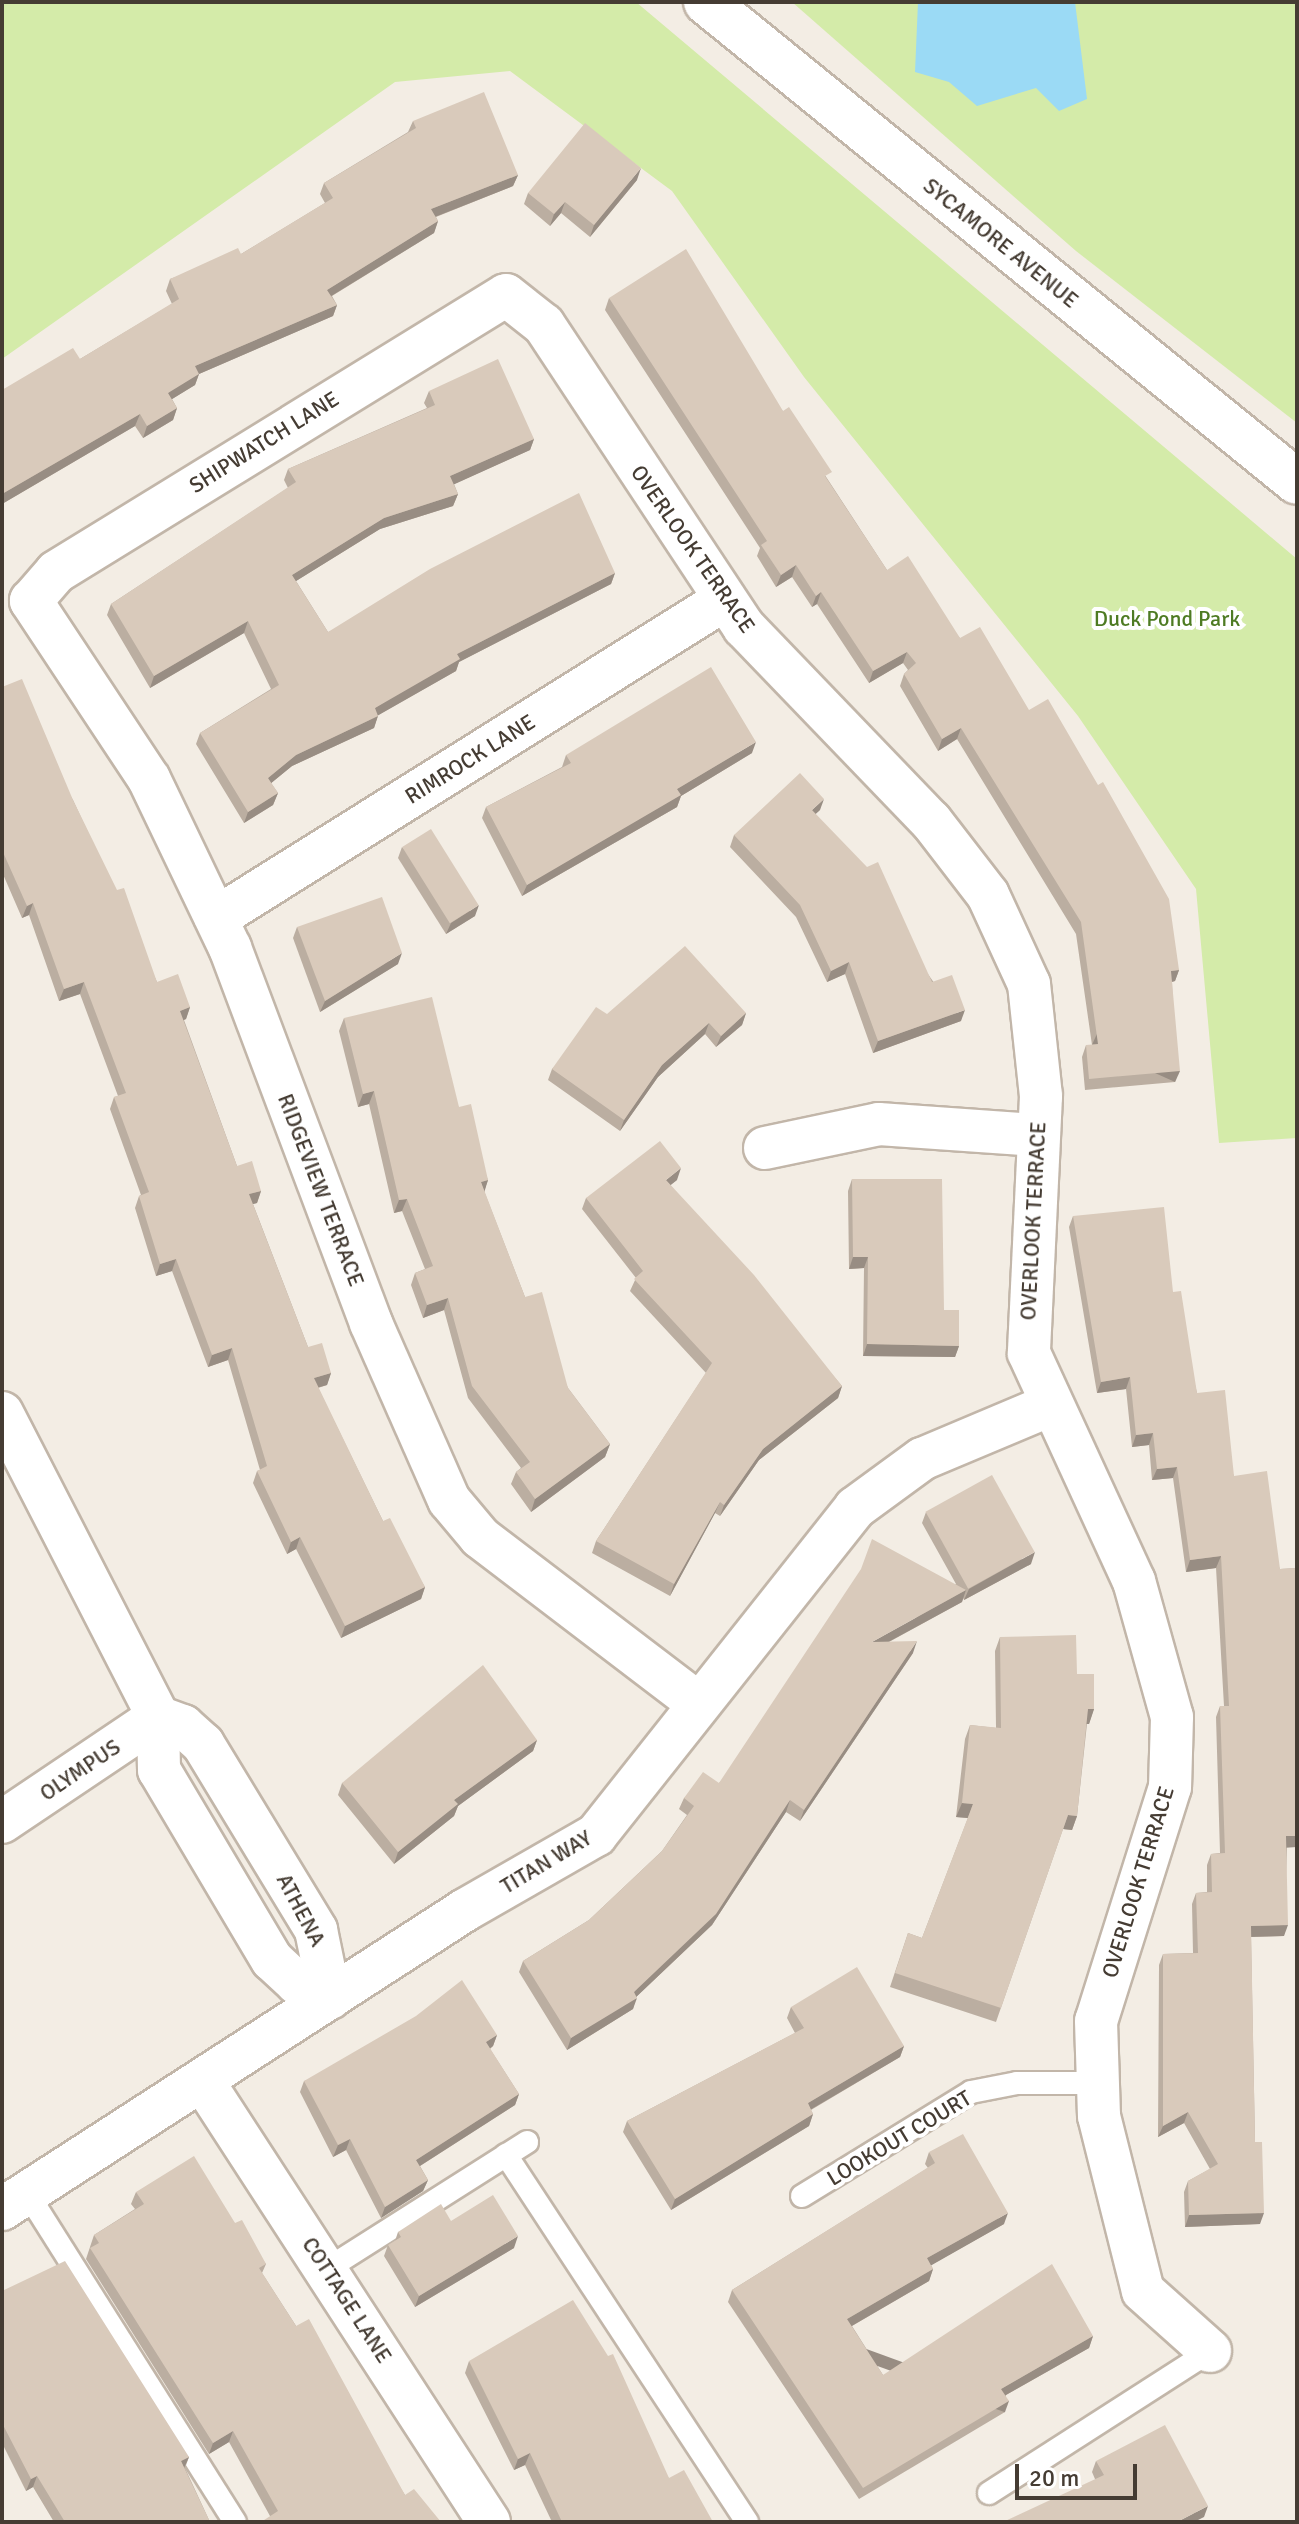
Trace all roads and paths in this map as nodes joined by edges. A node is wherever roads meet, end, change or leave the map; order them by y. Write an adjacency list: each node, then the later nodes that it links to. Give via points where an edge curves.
1 (706, 2): 3 (street, SYCAMORE AVENUE)
2 (506, 295): 4 (street, OVERLOOK TERRACE, via 544,325); 5 (street, SHIPWATCH LANE, via 56,572)
3 (1297, 482)
4 (724, 600): 6 (street, RIMROCK LANE); 7 (street, OVERLOOK TERRACE, via 931,821 1009,930 1040,1048)
5 (31, 601): 6 (street, RIDGEVIEW TERRACE, via 149,779)
6 (216, 918): 11 (street, RIDGEVIEW TERRACE, via 371,1323 449,1500 480,1537)
7 (1038, 1135): 8 (street, via 879,1124); 9 (street, OVERLOOK TERRACE, via 1025,1317)
8 (765, 1148)
9 (1048, 1406): 11 (street, TITAN WAY, via 922,1459 855,1508); 16 (street, OVERLOOK TERRACE, via 1134,1581 1172,1717 1170,1787 1106,1979 1096,2021)
10 (2, 1413): 12 (street)
11 (699, 1704): 14 (street, TITAN WAY, via 596,1835)
12 (158, 1717): 13 (street, OLYMPUS); 14 (street, ATHENA, via 183,1726 203,1744 316,1930)
13 (2, 1822)
14 (330, 1998): 15 (street, TITAN WAY)
15 (202, 2080): 20 (street, TITAN WAY); 21 (street, COTTAGE LANE)
16 (1095, 2083): 19 (lane, LOOKOUT COURT, via 1017,2083 971,2092); 22 (street, OVERLOOK TERRACE, via 1143,2291)
17 (527, 2142): 18 (lane)
18 (506, 2155): 21 (lane); 26 (lane)
19 (802, 2196)
20 (14, 2201): 24 (lane)
21 (327, 2269): 25 (street, COTTAGE LANE)
22 (1210, 2351): 23 (lane)
23 (989, 2493)
24 (235, 2522)
25 (489, 2522)
26 (747, 2522)

